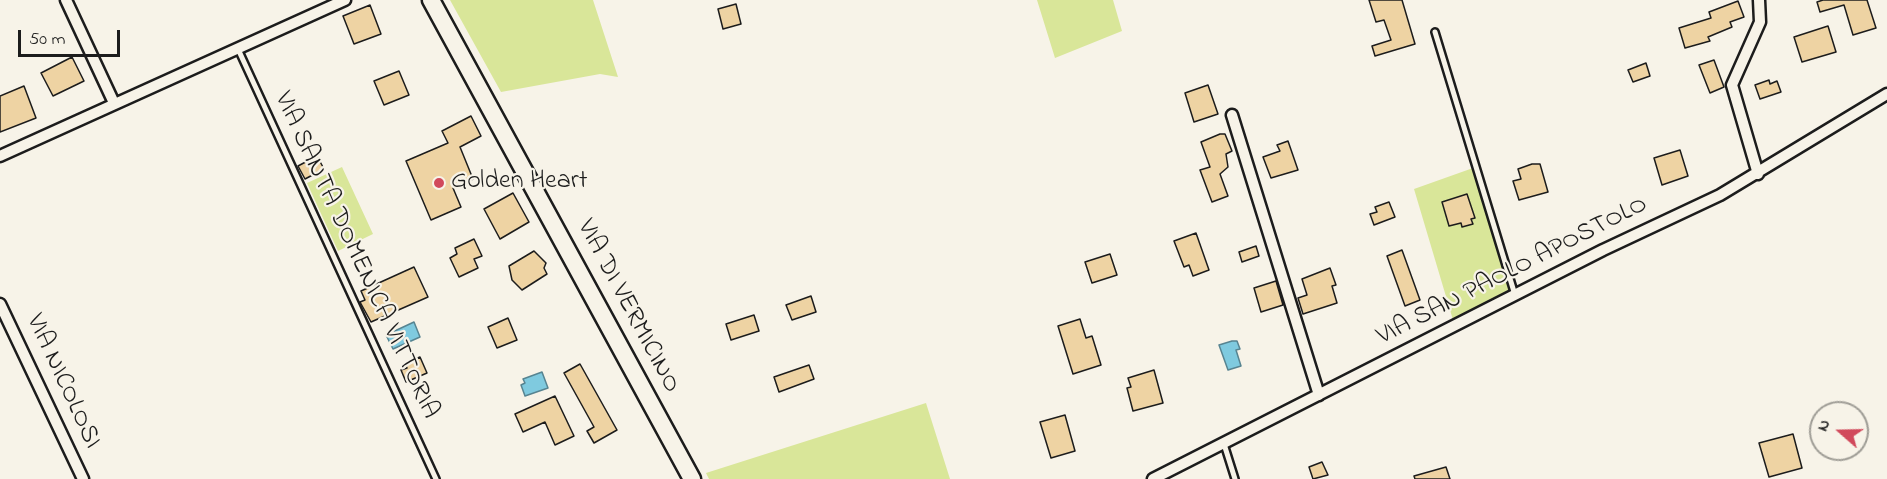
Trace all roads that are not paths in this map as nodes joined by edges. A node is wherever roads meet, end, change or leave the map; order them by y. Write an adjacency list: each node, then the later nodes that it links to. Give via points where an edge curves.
1 (66, 0): 8 (street)
2 (345, 0): 6 (street)
3 (431, 0): 18 (main road, VIA DI VERMICINO)
4 (1759, 0): 11 (street, via 1760,22 1732,85)
5 (1435, 32): 12 (lane)
6 (238, 49): 8 (street); 17 (lane, VIA SANTA DOMENICA VITTORIA)
7 (1887, 94): 11 (street, VIA SAN PAOLO APOSTOLO)
8 (114, 103): 10 (street)
9 (1232, 115): 14 (street)
10 (0, 156)
11 (1758, 174): 12 (street, VIA SAN PAOLO APOSTOLO)
12 (1515, 294): 14 (street, VIA SAN PAOLO APOSTOLO)
13 (0, 304): 16 (street, VIA NICOLOSI)
14 (1319, 395): 15 (street, VIA SAN PAOLO APOSTOLO)
15 (1224, 444): 19 (street, VIA SAN PAOLO APOSTOLO); 20 (lane)
16 (83, 479)
17 (436, 479)
18 (693, 479)
19 (1153, 479)
20 (1235, 479)

